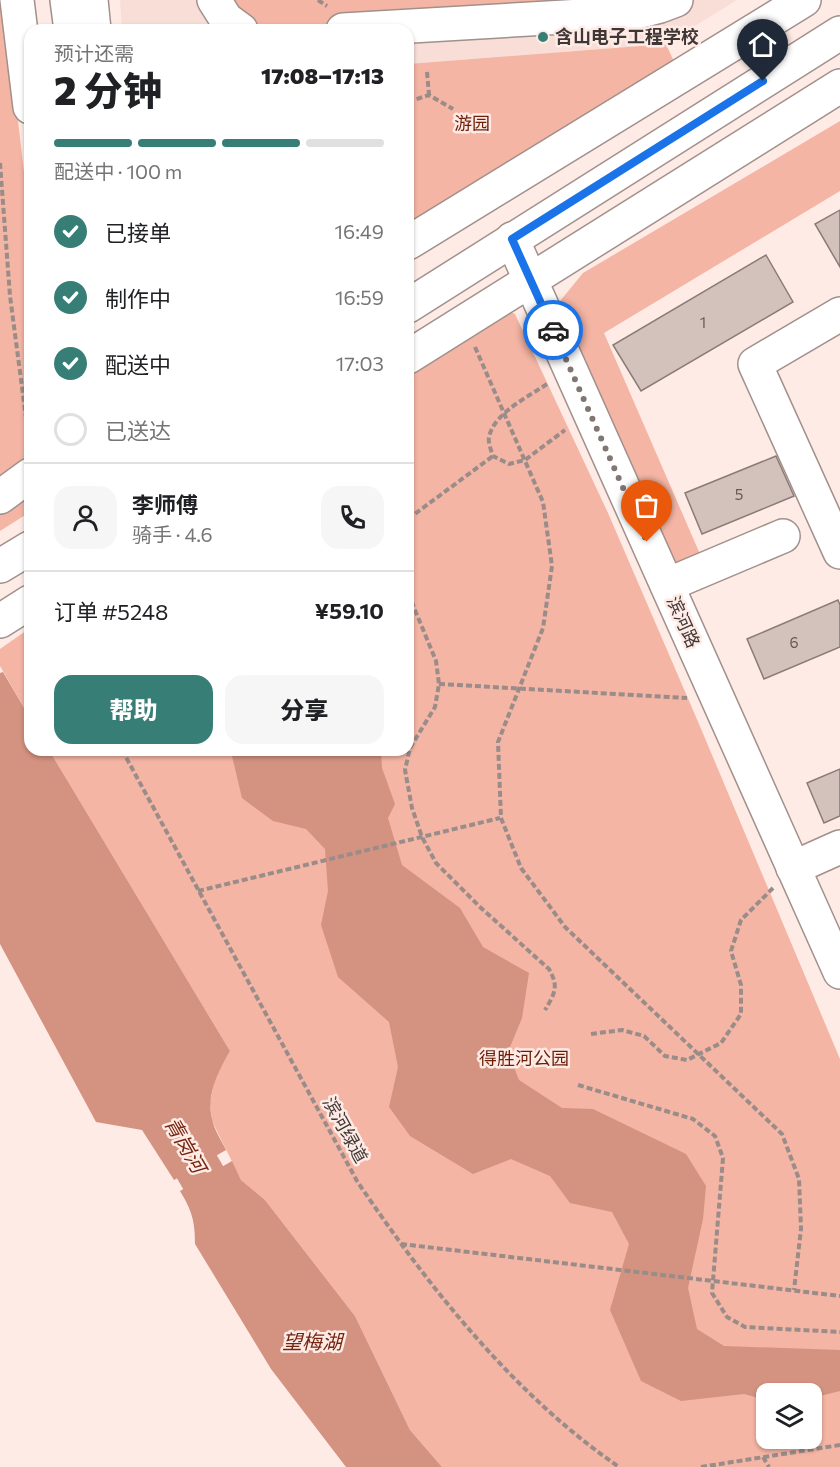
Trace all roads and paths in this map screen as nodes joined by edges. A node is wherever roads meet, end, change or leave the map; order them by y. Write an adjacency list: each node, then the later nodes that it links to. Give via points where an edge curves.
1 (17, 0): 12 (street)
2 (67, 0): 7 (street)
3 (91, 0): 8 (street)
4 (214, 0): 9 (street)
5 (676, 0): 10 (street, via 633,12)
6 (804, 0): 19 (street)
7 (70, 24)
8 (93, 24)
9 (232, 24)
10 (414, 26)
11 (840, 33): 20 (street)
12 (24, 58)
13 (428, 72): 15 (path)
14 (840, 86): 21 (street)
15 (429, 95): 16 (path); 17 (path)
16 (414, 100)
17 (453, 109)
18 (0, 163): 27 (path, via 10,296)
19 (414, 239)
20 (512, 239): 21 (street, 滨河路); 22 (street)
21 (530, 280): 24 (street); 26 (street, 滨河路)
22 (414, 302)
23 (840, 314): 37 (street, via 755,364)
24 (464, 322): 25 (street); 29 (path)
25 (414, 353)
26 (570, 368): 28 (street, 滨河路); 29 (path)
27 (24, 402)
28 (589, 412): 31 (path); 39 (street, 滨河路)
29 (505, 413): 30 (path, via 494,425 489,439); 31 (path)
30 (493, 456): 31 (path, via 510,464); 34 (path)
31 (525, 460): 44 (path, via 543,502 552,566 543,628)
32 (24, 479): 33 (street)
33 (0, 497)
34 (414, 515)
35 (783, 536): 39 (street)
36 (24, 552): 38 (street)
37 (840, 552)
38 (0, 566)
39 (667, 585): 45 (street, 滨河路)
40 (24, 606): 42 (street)
41 (414, 608): 43 (path, via 436,661)
42 (0, 621)
43 (439, 684): 44 (path); 46 (path, via 435,707)
44 (519, 689): 45 (path); 49 (path, via 498,742)
45 (718, 699): 52 (street, 滨河路)
46 (414, 741)
47 (125, 756): 53 (path, 滨河绿道)
48 (408, 756): 50 (path, via 405,770)
49 (501, 818): 50 (path); 58 (path, via 521,868 565,927)
50 (422, 837): 53 (path); 56 (path, via 436,863 549,969 555,980 555,992)
51 (840, 847): 52 (street)
52 (793, 868): 54 (street, 滨河路); 58 (path, via 741,920 731,951 741,985 741,1014 721,1043)
53 (198, 891): 60 (path, 滨河绿道, via 357,1181)
54 (828, 912): 55 (street, 滨河路)
55 (840, 972)
56 (545, 1010)
57 (591, 1034): 58 (path, via 622,1030 644,1036 665,1056 687,1060)
58 (699, 1055): 62 (path, via 782,1134 799,1179 801,1229)
59 (578, 1085): 61 (path, via 693,1119 714,1136 723,1158)
60 (400, 1244): 61 (path); 67 (path, 滨河绿道, via 465,1326 537,1401)
61 (713, 1281): 62 (path); 64 (path, via 712,1293 727,1317 746,1327)
62 (794, 1290): 63 (path)
63 (840, 1296)
64 (840, 1332)
65 (840, 1445): 66 (path)
66 (763, 1457): 68 (path); 69 (path)
67 (619, 1467)
68 (701, 1467)
69 (769, 1467)

